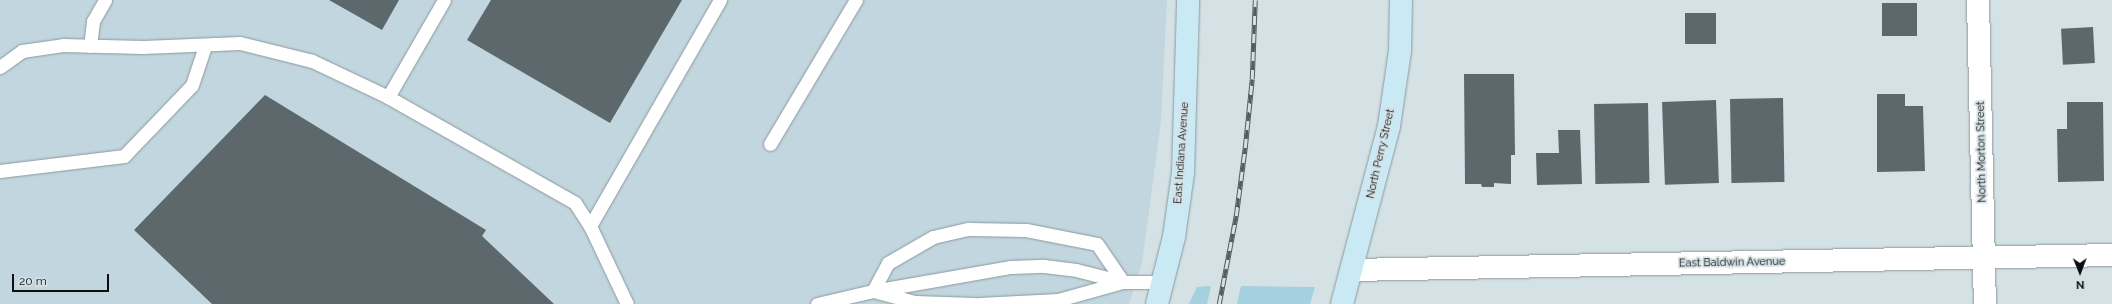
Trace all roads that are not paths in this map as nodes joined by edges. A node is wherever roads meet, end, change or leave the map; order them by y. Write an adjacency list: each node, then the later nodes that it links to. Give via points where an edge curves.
1 (105, 0): 8 (lane, via 93,21)
2 (444, 0): 11 (lane)
3 (720, 0): 14 (lane)
4 (856, 0): 12 (lane)
5 (1188, 0): 19 (street, East Indiana Avenue, via 1182,173)
6 (1401, 0): 17 (street, North Perry Street, via 1400,51 1389,126)
7 (1978, 0): 16 (street, North Morton Street)
8 (90, 46): 9 (lane); 10 (lane, via 43,46 22,51)
9 (206, 46): 11 (lane, via 240,43 312,61); 13 (lane, via 192,85 124,156)
10 (0, 67)
11 (388, 98): 14 (lane, via 575,203)
12 (770, 144)
13 (0, 171)
14 (590, 226): 21 (lane)
15 (2112, 255): 16 (street, East Baldwin Avenue)
16 (1984, 258): 17 (street, East Baldwin Avenue); 27 (street, North Morton Street)
17 (1352, 270): 26 (street, North Perry Street)
18 (1123, 282): 19 (lane); 20 (lane, via 1076,270 1024,266); 20 (lane, via 1097,244 1026,230 969,229 933,237 888,263); 24 (lane, via 1058,300)
19 (1165, 282): 25 (street, East Indiana Avenue)
20 (873, 291): 22 (lane); 23 (lane, via 915,302)
21 (626, 304)
22 (817, 304)
23 (974, 304)
24 (979, 304)
25 (1157, 304)
26 (1342, 304)
27 (1985, 304)

